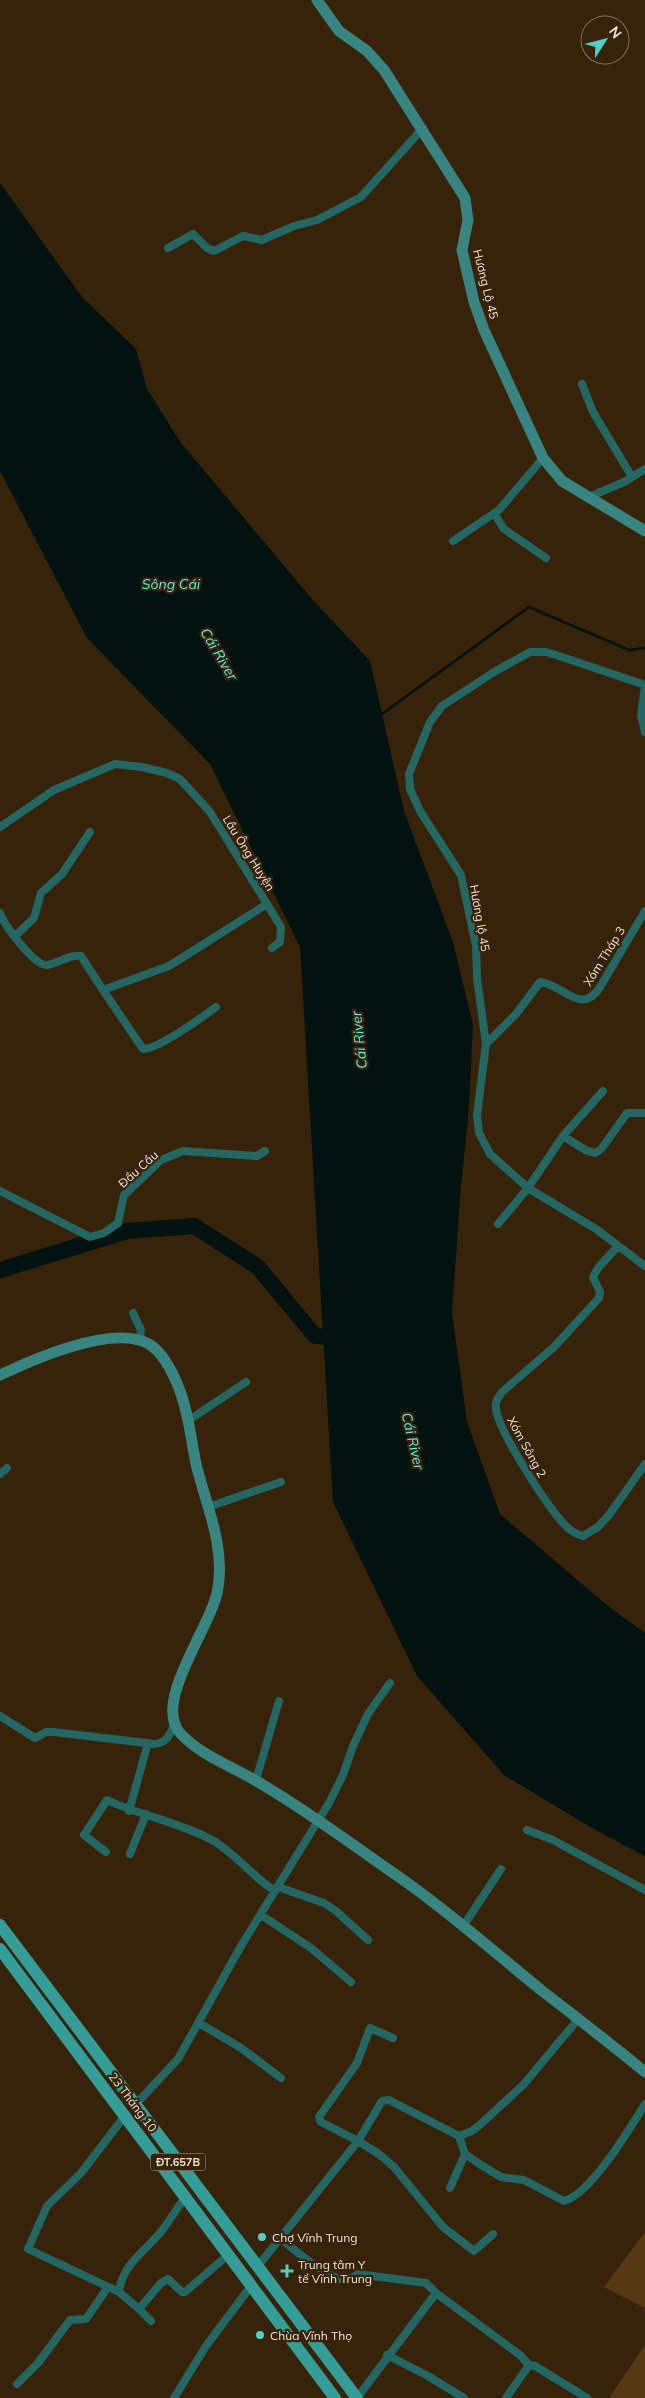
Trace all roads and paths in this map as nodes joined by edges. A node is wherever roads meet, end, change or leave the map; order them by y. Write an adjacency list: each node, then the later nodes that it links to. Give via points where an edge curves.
1 (317, 0): 2 (street, Hương Lộ 45, via 339,32 367,51 384,70)
2 (422, 128): 3 (street, via 367,192 317,220 298,224 262,240 243,236 214,251 193,234); 5 (street, Hương Lộ 45, via 468,205 462,250 474,302)
3 (168, 248)
4 (582, 384): 7 (street, via 593,412)
5 (543, 458): 8 (street, Hương Lộ 45, via 562,481); 9 (street)
6 (645, 469): 7 (street)
7 (632, 477): 8 (street)
8 (589, 497): 10 (street, Hương Lộ 45)
9 (494, 513): 11 (street); 12 (street, via 504,529)
10 (645, 531)
11 (454, 541)
12 (546, 558)
13 (645, 685): 14 (street, via 641,716); 24 (street, Hương lộ 45, via 560,656 530,652 458,694 438,709 430,722 411,767 410,789 428,827 461,875 476,946)
14 (645, 732)
15 (0, 827): 17 (street, Lầu Ông Huyện, via 54,790 115,764 167,773 180,779 210,812)
16 (90, 832): 20 (street, via 62,874 41,893 34,918)
17 (267, 904): 21 (street, via 282,930 280,942); 22 (street, Lầu Ông Huyện, via 169,966)
18 (645, 911): 24 (street, Xóm Tháp 3, via 591,997 580,1000 540,982 516,1014)
19 (0, 913): 20 (street)
20 (15, 936): 22 (street, via 35,960 43,964 80,956)
21 (272, 948)
22 (103, 990): 23 (street, via 142,1048 148,1048 183,1029)
23 (216, 1007)
24 (486, 1044): 29 (street, Hương lộ 45, via 477,1115 479,1133 490,1154)
25 (602, 1091): 27 (street)
26 (645, 1113): 27 (street, via 627,1112 596,1153)
27 (563, 1136): 29 (street)
28 (265, 1151): 30 (street, Đầu Cầu, via 257,1156 183,1151 161,1160 124,1194 118,1223 104,1233 90,1236)
29 (528, 1188): 31 (street); 32 (street, Hương lộ 45)
30 (0, 1191)
31 (498, 1224)
32 (618, 1246): 33 (street, Hương lộ 45); 39 (street, Xóm Sông 2, via 594,1276 599,1298 554,1347 502,1392 496,1400 496,1410 529,1477 559,1519 576,1534 583,1536 598,1527)
33 (645, 1266)
34 (133, 1313): 35 (street, via 141,1330)
35 (140, 1340): 36 (street, via 118,1338 89,1342); 38 (street, via 159,1352 169,1367)
36 (0, 1375)
37 (246, 1382): 38 (street)
38 (189, 1420): 43 (street)
39 (645, 1464)
40 (7, 1468): 41 (street)
41 (0, 1474)
42 (282, 1482): 43 (street)
43 (208, 1507): 47 (street, via 217,1538 219,1584 212,1608 177,1685 172,1706)
44 (390, 1683): 52 (street, via 368,1714 343,1775)
45 (279, 1701): 49 (street)
46 (0, 1716): 48 (street, via 35,1738 54,1732)
47 (174, 1725): 48 (street, via 162,1744); 49 (street, via 204,1753)
48 (148, 1743): 50 (street)
49 (256, 1780): 52 (street)
50 (130, 1811): 51 (street); 54 (street, via 107,1800 84,1835)
51 (146, 1814): 55 (street); 57 (street, via 214,1841)
52 (318, 1822): 57 (street); 61 (street)
53 (527, 1830): 58 (street, via 553,1840)
54 (106, 1852)
55 (130, 1854)
56 (501, 1869): 61 (street)
57 (277, 1889): 59 (street); 62 (street, via 324,1903)
58 (645, 1890)
59 (261, 1915): 64 (street, via 311,1948); 66 (street, via 209,2000)
60 (0, 1925): 71 (main road, 23 Tháng 10 / ĐT.657B)
61 (464, 1925): 65 (street)
62 (368, 1940)
63 (0, 1949): 72 (main road, 23 Tháng 10 / ĐT.657B)
64 (351, 1982)
65 (579, 2018): 68 (street); 73 (street, via 524,2084 477,2126)
66 (199, 2023): 69 (street, via 241,2048); 71 (street, via 178,2059)
67 (393, 2038): 74 (street, via 370,2028 357,2063 319,2117 328,2128)
68 (645, 2072)
69 (281, 2078)
70 (645, 2104): 75 (street, via 593,2178 571,2199 564,2201 524,2180 501,2177)
71 (135, 2105): 72 (main road); 81 (main road, 23 Tháng 10 / ĐT.657B)
72 (124, 2117): 77 (main road, 23 Tháng 10 / ĐT.657B); 83 (street, via 81,2173 47,2206 28,2249)
73 (459, 2136): 74 (street, via 389,2100 382,2101 376,2108); 75 (street)
74 (358, 2141): 78 (street, via 394,2167 443,2227 474,2251); 79 (street)
75 (465, 2154): 76 (street)
76 (450, 2188)
77 (185, 2198): 80 (main road, 23 Tháng 10 / ĐT.657B); 84 (street, via 158,2236 133,2259)
78 (493, 2234)
79 (281, 2239): 81 (street); 85 (street, via 308,2262 340,2279 350,2280 358,2274 402,2279 426,2283)
80 (228, 2255): 82 (main road, 23 Tháng 10 / ĐT.657B); 86 (street, via 185,2292 168,2279 161,2283)
81 (258, 2266): 90 (main road, 23 Tháng 10 / ĐT.657B)
82 (251, 2286): 92 (main road, 23 Tháng 10 / ĐT.657B); 93 (street, via 206,2346)
83 (108, 2287): 84 (street); 91 (street, via 86,2319 70,2320 38,2363)
84 (119, 2292): 86 (street)
85 (436, 2293): 88 (street); 89 (street)
86 (139, 2309): 87 (street)
87 (151, 2321)
88 (387, 2355): 95 (street); 96 (street)
89 (529, 2365): 97 (street); 98 (street)
90 (339, 2374): 92 (main road); 95 (main road, 23 Tháng 10 / ĐT.657B)
91 (17, 2384)
92 (325, 2384): 94 (main road, 23 Tháng 10 / ĐT.657B)
93 (174, 2398)
94 (336, 2398)
95 (357, 2398)
96 (464, 2398)
97 (506, 2398)
98 (588, 2398)

